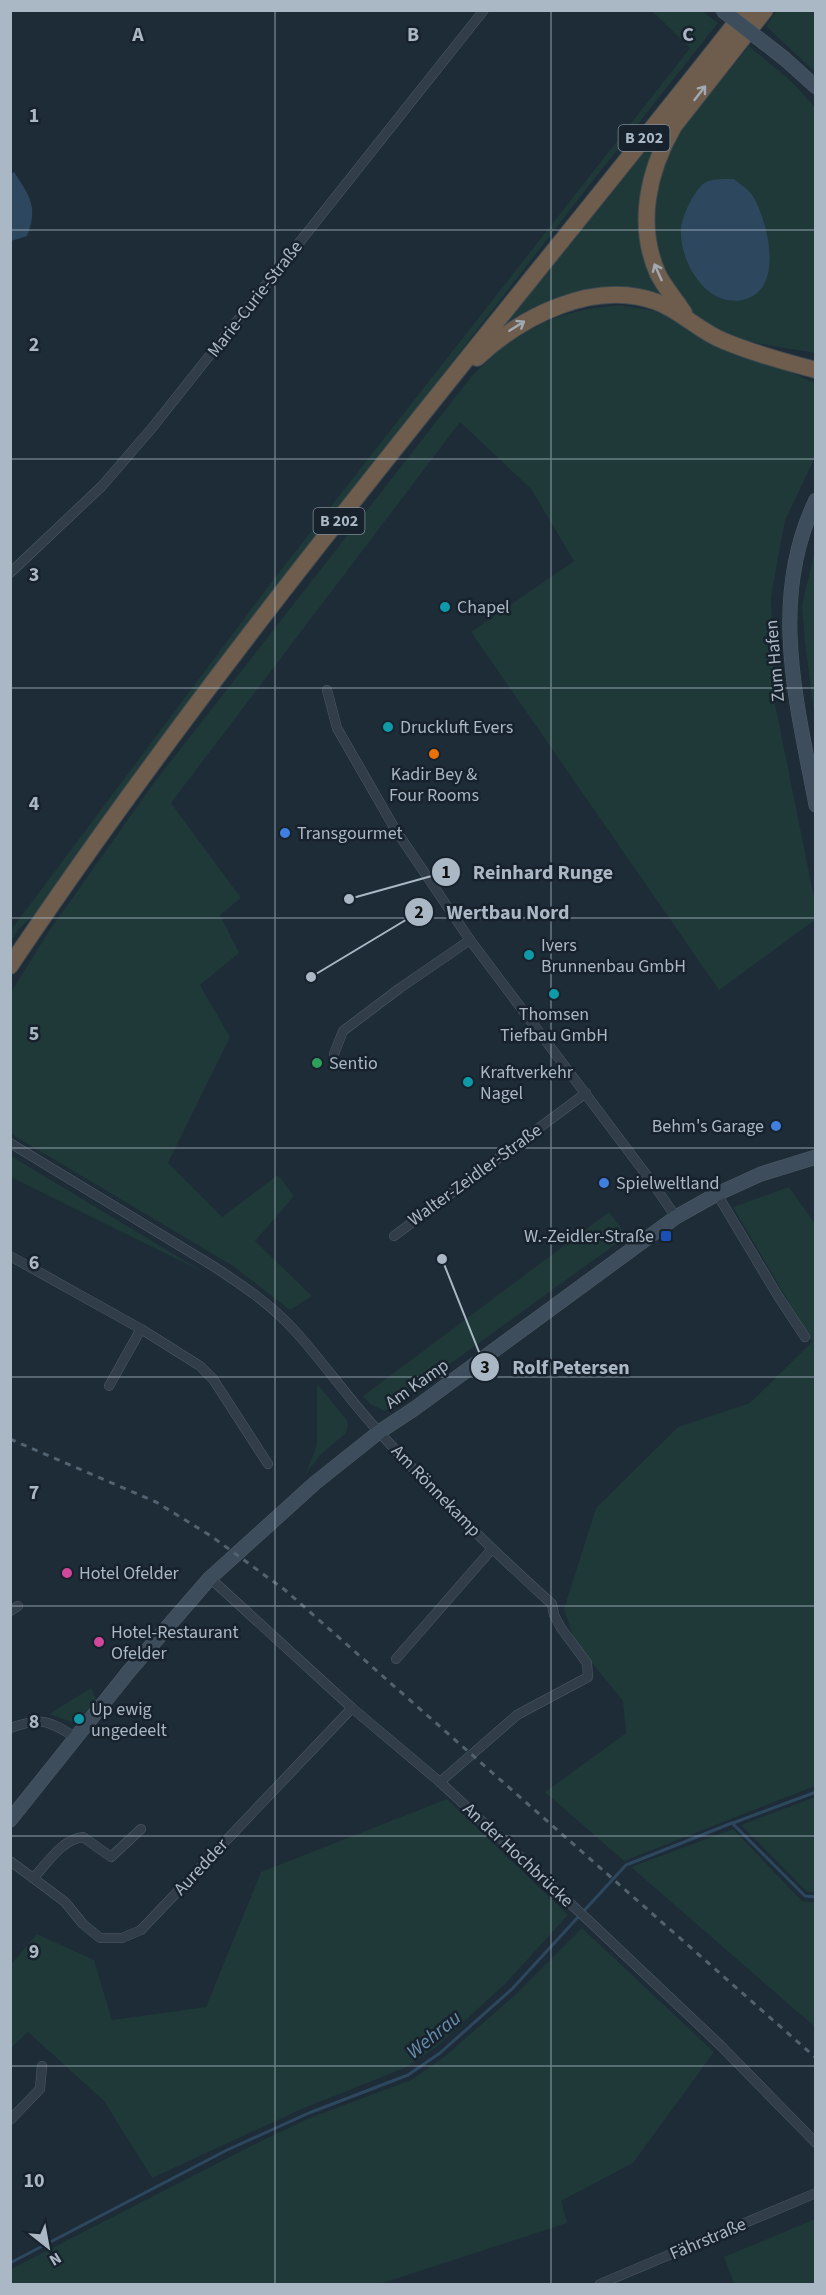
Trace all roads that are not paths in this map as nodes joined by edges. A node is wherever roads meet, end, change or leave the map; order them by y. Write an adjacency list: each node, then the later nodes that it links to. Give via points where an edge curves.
1 (484, 10): 12 (street, Marie-Curie-Straße, via 152,428 102,486)
2 (722, 10): 7 (main road, bridge)
3 (738, 10): 6 (highway)
4 (746, 10): 6 (highway, B 202)
5 (765, 10): 8 (highway, one-way to 5, via 666,288 653,260 647,220 652,176 674,126)
6 (723, 40): 10 (highway, B 202)
7 (816, 87)
8 (690, 321): 9 (highway, via 723,340); 10 (highway, one-way to 8, via 508,332 533,317 568,304 610,296 641,297 672,308)
9 (814, 368)
10 (428, 408): 16 (highway, B 202, via 167,741)
11 (816, 500): 14 (main road, Zum Hafen, via 797,551 789,597 794,691)
12 (10, 573)
13 (327, 690): 15 (street, via 337,728 352,756 394,829)
14 (816, 806)
15 (470, 940): 17 (street, via 344,1031); 18 (street)
16 (10, 966)
17 (334, 1054)
18 (586, 1093): 22 (street); 23 (street, Walter-Zeidler-Straße)
19 (10, 1143): 28 (street, Am Rönnekamp, via 243,1285 294,1330)
20 (816, 1157): 21 (main road, Am Kamp, via 761,1174)
21 (717, 1194): 22 (main road, Am Kamp); 26 (street)
22 (676, 1218): 28 (main road, Am Kamp)
23 (394, 1236)
24 (10, 1256): 25 (street)
25 (141, 1329): 27 (street); 29 (street, via 200,1366 213,1379)
26 (805, 1337)
27 (109, 1386)
28 (379, 1432): 30 (street, Am Rönnekamp); 31 (main road, Am Kamp)
29 (268, 1464)
30 (492, 1549): 32 (street, Am Rönnekamp); 36 (street, Am Rönnekamp, via 552,1604 561,1628 587,1663 588,1677 517,1715)
31 (210, 1578): 33 (street, An der Hochbrücke); 35 (main road, Am Kamp)
32 (396, 1659)
33 (352, 1708): 36 (street, An der Hochbrücke); 40 (street, Auredder, via 141,1930 122,1938 100,1938)
34 (12, 1725): 35 (street, via 32,1720 54,1723)
35 (75, 1737): 37 (main road, Am Kamp)
36 (440, 1782): 43 (street, An der Hochbrücke, via 720,2044)
37 (10, 1820)
38 (141, 1828): 40 (street, via 111,1857 83,1837 74,1838)
39 (10, 1861): 40 (street, Auredder)
40 (33, 1878)
41 (42, 2066): 42 (street, via 40,2089)
42 (10, 2120)
43 (816, 2143)
44 (816, 2193): 45 (street, Fährstraße)
45 (600, 2284)

